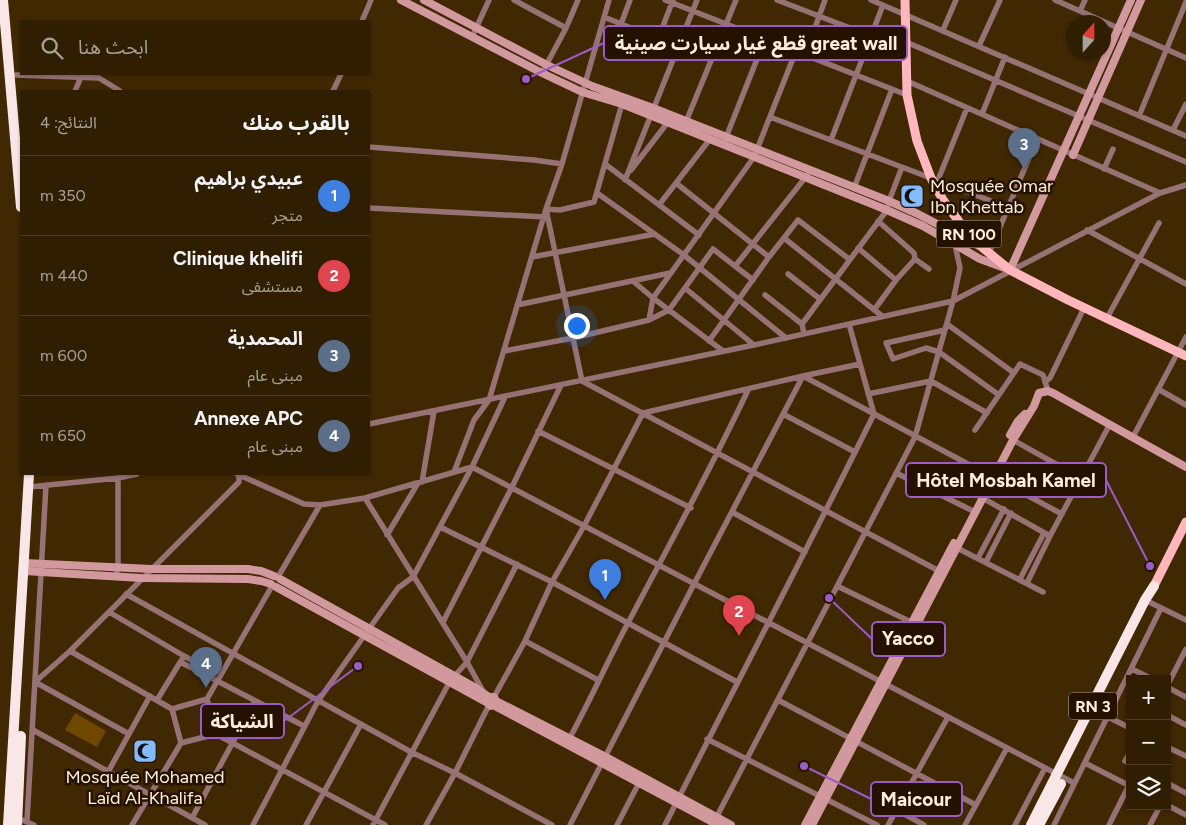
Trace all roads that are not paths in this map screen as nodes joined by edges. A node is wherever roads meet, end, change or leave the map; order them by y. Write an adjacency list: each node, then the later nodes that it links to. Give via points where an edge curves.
1 (4, 0): 108 (highway)
2 (10, 0): 55 (highway)
3 (371, 0): 33 (street)
4 (401, 0): 42 (street)
5 (424, 0): 36 (street)
6 (489, 0): 36 (street)
7 (514, 0): 37 (street)
8 (578, 0): 37 (street)
9 (609, 0): 32 (street)
10 (630, 0): 34 (street)
11 (665, 0): 25 (street)
12 (697, 0): 28 (street)
13 (736, 0): 35 (street)
14 (777, 0): 31 (street)
15 (826, 0): 31 (street)
16 (871, 0): 27 (street)
17 (905, 0): 30 (main road, RN 100)
18 (911, 0): 30 (street)
19 (956, 0): 39 (street)
20 (1000, 0): 46 (street)
21 (1055, 0): 29 (street)
22 (1085, 0): 29 (street)
23 (1131, 0): 38 (street)
24 (1141, 0): 40 (street)
25 (673, 2): 28 (street); 43 (street)
26 (1186, 2): 48 (street)
27 (883, 5): 30 (street); 41 (street)
28 (692, 11): 35 (street); 47 (street)
29 (1080, 11): 38 (street)
30 (905, 14): 39 (street); 45 (main road, RN 100)
31 (820, 16): 41 (street); 50 (street)
32 (604, 18): 34 (street); 61 (street)
33 (362, 20)
34 (621, 24): 43 (street)
35 (726, 24): 44 (street); 81 (street)
36 (476, 27): 42 (street); 53 (street)
37 (566, 28): 53 (street)
38 (1119, 29): 40 (street); 67 (street)
39 (943, 30): 46 (street)
40 (1127, 33): 48 (street); 69 (street)
41 (870, 36): 57 (street)
42 (472, 37): 54 (street)
43 (658, 39): 47 (street)
44 (766, 40): 49 (street); 87 (street)
45 (906, 42): 59 (street); 60 (main road, RN 100)
46 (980, 46): 51 (street)
47 (678, 47): 73 (street)
48 (1167, 50): 52 (street); 77 (street)
49 (796, 52): 50 (street); 75 (street)
50 (805, 55): 57 (street)
51 (1005, 57): 59 (street); 67 (street)
52 (1186, 58)
53 (547, 65): 54 (street); 61 (street)
54 (542, 73): 66 (street)
55 (16, 75): 58 (street); 80 (highway)
56 (340, 75): 65 (street)
57 (856, 75): 62 (street); 86 (street)
58 (81, 77): 63 (street); 64 (street, via 99,78)
59 (997, 80): 74 (street); 76 (street)
60 (907, 81): 68 (main road, RN 100); 72 (street)
61 (585, 83): 66 (street); 73 (street)
62 (892, 89): 68 (street); 92 (street)
63 (75, 90)
64 (118, 90)
65 (333, 90)
66 (582, 92): 70 (street); 95 (street)
67 (1089, 94): 69 (street); 76 (street)
68 (907, 95): 102 (main road, RN 100, via 917,141)
69 (1098, 98): 77 (street); 78 (street)
70 (622, 104): 73 (street); 96 (street)
71 (1186, 104): 82 (street)
72 (967, 108): 74 (street); 102 (street)
73 (652, 112): 79 (street); 81 (street); 100 (street)
74 (982, 114): 85 (street)
75 (770, 116): 86 (street); 91 (street)
76 (1080, 116): 78 (street); 90 (street)
77 (1139, 116): 82 (street)
78 (1089, 119): 93 (street); 94 (street)
79 (668, 122): 81 (street); 100 (street)
80 (20, 123)
81 (685, 125): 84 (street); 87 (street)
82 (1173, 130): 83 (street)
83 (1186, 136)
84 (710, 139): 87 (street); 103 (street)
85 (1037, 139): 90 (street); 111 (street)
86 (830, 140): 92 (street)
87 (725, 141): 91 (street)
88 (370, 148): 95 (street)
89 (1114, 149): 98 (street)
90 (1063, 150): 93 (street); 137 (street)
91 (756, 153): 99 (street); 101 (street); 115 (street)
92 (868, 154): 97 (street); 105 (street)
93 (1073, 156): 98 (street)
94 (1186, 162)
95 (562, 164): 113 (street)
96 (605, 164): 100 (street); 107 (street)
97 (902, 167): 102 (street); 109 (street)
98 (1104, 168): 106 (street)
99 (810, 170): 101 (street); 105 (street)
100 (626, 178): 110 (street)
101 (806, 178): 114 (street); 123 (street)
102 (934, 179): 111 (street); 126 (main road, RN 100, via 948,207)
103 (676, 183): 110 (street); 115 (street)
104 (1186, 185): 106 (street)
105 (854, 188): 109 (street)
106 (1160, 192): 119 (street)
107 (596, 193): 113 (street, via 594,202 560,210); 120 (street)
108 (20, 195)
109 (889, 200): 114 (street); 126 (street)
110 (659, 205): 121 (street)
111 (1007, 207): 126 (street)
112 (370, 208): 116 (street)
113 (546, 209): 116 (street)
114 (887, 210): 117 (street); 124 (street)
115 (714, 213): 121 (street); 123 (street)
116 (546, 217): 127 (street); 129 (street)
117 (878, 221): 125 (street); 132 (street, via 914,252)
118 (1159, 223): 131 (street)
119 (1087, 230): 131 (street); 137 (street)
120 (655, 234): 127 (street); 128 (street)
121 (699, 234): 128 (street)
122 (784, 238): 130 (street); 133 (street, via 798,220); 141 (street)
123 (753, 244): 130 (street); 134 (street)
124 (955, 245): 137 (street); 151 (street, via 960,268)
125 (858, 248): 133 (street); 142 (street)
126 (986, 250): 137 (main road, RN 100)
127 (555, 254): 129 (street); 147 (street)
128 (684, 255): 135 (street); 138 (street)
129 (532, 257): 152 (street)
130 (769, 257): 140 (street)
131 (1139, 258): 144 (street); 157 (street)
132 (915, 259): 136 (street); 142 (street)
133 (849, 260): 141 (street)
134 (736, 265): 135 (street, via 713,249); 140 (street)
135 (699, 268): 145 (street); 150 (street)
136 (929, 269)
137 (1010, 270): 151 (street); 153 (main road, RN 100)
138 (670, 273): 143 (street); 148 (street)
139 (788, 274): 149 (street)
140 (753, 280): 150 (street)
141 (836, 280): 149 (street); 155 (street)
142 (896, 280): 155 (street)
143 (633, 281): 147 (street); 148 (street)
144 (1186, 284)
145 (685, 288): 154 (street); 159 (street)
146 (765, 295): 160 (street)
147 (564, 296): 152 (street); 165 (street)
148 (652, 298): 154 (street); 158 (street)
149 (820, 299): 160 (street)
150 (739, 300): 159 (street); 166 (street)
151 (953, 301): 156 (street); 162 (street)
152 (517, 305): 169 (street)
153 (1084, 308): 157 (main road, RN 100); 178 (street, via 1050,378)
154 (669, 310): 158 (street); 167 (street)
155 (874, 310): 156 (street)
156 (882, 316): 161 (street)
157 (1107, 318): 172 (main road, RN 100)
158 (649, 320): 165 (street)
159 (724, 320): 167 (street); 168 (street)
160 (802, 324): 163 (street)
161 (849, 324): 163 (street); 173 (street)
162 (946, 327): 171 (street); 171 (street, via 886,343 893,359 926,348); 174 (street)
163 (804, 334): 166 (street)
164 (1186, 337): 172 (street)
165 (573, 338): 169 (street); 176 (street)
166 (786, 338): 168 (street)
167 (709, 341): 170 (street)
168 (754, 345): 170 (street)
169 (504, 351): 186 (street)
170 (723, 352): 176 (street)
171 (939, 352): 177 (street); 184 (street)
172 (1182, 354): 180 (street)
173 (860, 364): 175 (street); 183 (street)
174 (1014, 373): 178 (street, via 1020,364 1043,375); 184 (street)
175 (803, 376): 181 (street); 192 (street); 193 (street)
176 (582, 381): 179 (street); 190 (street)
177 (931, 381): 183 (street); 191 (street); 198 (street)
178 (1045, 382): 182 (street)
179 (561, 386): 185 (street); 196 (street)
180 (1158, 389): 187 (street); 199 (street)
181 (748, 390): 190 (street); 202 (street)
182 (1048, 391): 188 (street, via 1039,393); 195 (street)
183 (868, 394): 193 (street)
184 (999, 395): 191 (street)
185 (505, 397): 186 (street); 203 (street)
186 (489, 400): 189 (street); 206 (street, via 474,420)
187 (1186, 405)
188 (1034, 406): 200 (street); 214 (street, via 1018,421)
189 (434, 411): 194 (street); 217 (street)
190 (643, 413): 202 (street); 205 (street)
191 (987, 413): 197 (street)
192 (784, 414): 201 (street); 207 (street)
193 (874, 414): 198 (street); 201 (street)
194 (370, 424)
195 (1110, 424): 199 (street); 216 (street)
196 (538, 430): 205 (street); 220 (street)
197 (975, 430)
198 (915, 437): 208 (street); 214 (street)
199 (1133, 437): 204 (street)
200 (1013, 440): 214 (street); 216 (street)
201 (855, 452): 225 (street)
202 (719, 453): 207 (street); 224 (street)
203 (472, 467): 206 (street); 220 (street); 233 (street)
204 (1186, 467)
205 (614, 470): 224 (street); 232 (street)
206 (454, 472): 217 (street)
207 (753, 472): 225 (street); 228 (street)
208 (896, 473): 226 (street); 234 (street)
209 (29, 475): 219 (highway)
210 (35, 475): 219 (highway)
211 (132, 475): 215 (street)
212 (239, 475): 246 (street, via 239,482)
213 (241, 475): 223 (street, via 304,504)
214 (991, 476): 221 (street); 230 (street)
215 (118, 478): 218 (street); 245 (street)
216 (1081, 478): 230 (street)
217 (420, 483): 222 (street); 236 (street)
218 (46, 484): 219 (street); 244 (street)
219 (32, 486): 244 (highway)
220 (512, 487): 232 (street); 237 (street)
221 (981, 496): 226 (street); 227 (street); 238 (street)
222 (364, 498): 223 (street); 236 (street)
223 (320, 505): 253 (street)
224 (691, 508): 243 (street)
225 (826, 510): 234 (street); 239 (street)
226 (971, 510): 247 (street)
227 (1004, 510): 229 (street); 240 (street)
228 (732, 512): 239 (street); 255 (street)
229 (1011, 514): 235 (street); 241 (street)
230 (1062, 514): 235 (street)
231 (1186, 522): 258 (main road, RN 3)
232 (584, 526): 243 (street); 254 (street)
233 (440, 527): 237 (street); 250 (street)
234 (866, 532): 247 (street); 257 (street)
235 (1047, 534): 252 (street); 256 (street)
236 (387, 535): 250 (street)
237 (480, 546): 242 (street); 265 (street)
238 (957, 548): 240 (street); 289 (street)
239 (805, 552): 268 (street)
240 (978, 558): 241 (street)
241 (986, 562): 252 (street)
242 (517, 564): 254 (street); 278 (street)
243 (660, 565): 255 (street); 267 (street)
244 (30, 567): 245 (street); 248 (street); 345 (highway)
245 (118, 567): 246 (street); 249 (street)
246 (152, 569): 251 (street); 253 (street, via 248,569 261,571)
247 (939, 571): 266 (street)
248 (41, 572): 249 (street); 286 (street)
249 (116, 576): 251 (street)
250 (413, 577): 265 (street); 269 (street, via 398,588)
251 (142, 578): 253 (street); 260 (street)
252 (1020, 580): 256 (street)
253 (275, 581): 269 (street); 275 (street)
254 (552, 582): 267 (street); 270 (street)
255 (694, 584): 268 (street); 271 (street)
256 (1027, 584): 259 (street)
257 (837, 586): 266 (street); 272 (street)
258 (1154, 586): 261 (highway, RN 3)
259 (1043, 592)
260 (126, 594): 263 (street); 275 (street)
261 (1148, 601): 262 (street); 327 (highway, RN 3)
262 (1161, 608): 264 (street); 280 (street)
263 (109, 612): 274 (street); 276 (street)
264 (1186, 620)
265 (442, 622): 278 (street)
266 (911, 622): 289 (street)
267 (628, 623): 271 (street); 284 (street)
268 (768, 623): 272 (street); 288 (street)
269 (368, 633): 283 (street); 298 (street)
270 (525, 641): 284 (street); 295 (street)
271 (663, 642): 288 (street); 320 (street)
272 (807, 644): 289 (street); 296 (street)
273 (1186, 649): 279 (street)
274 (70, 651): 286 (street); 291 (street)
275 (233, 654): 287 (street); 298 (street)
276 (184, 656): 277 (street); 281 (street, via 200,664)
277 (180, 662): 281 (street); 294 (street)
278 (467, 662): 283 (street); 295 (street)
279 (1183, 663): 285 (street)
280 (1132, 669): 282 (street); 301 (street)
281 (196, 670): 287 (street)
282 (1144, 675)
283 (452, 678): 295 (street); 317 (street)
284 (598, 680): 312 (street)
285 (1171, 680)
286 (35, 682): 307 (street); 308 (street)
287 (217, 682): 293 (street); 297 (street)
288 (737, 682): 310 (street)
289 (883, 683): 300 (street); 311 (street)
290 (1171, 688): 292 (street)
291 (150, 696): 294 (street); 308 (street)
292 (1186, 697)
293 (207, 699): 299 (street); 309 (street)
294 (157, 700): 299 (street)
295 (490, 700): 312 (street); 325 (street)
296 (778, 700): 311 (street); 319 (street)
297 (255, 701): 305 (street); 313 (street)
298 (318, 701): 303 (street); 305 (street)
299 (172, 709): 314 (street)
300 (948, 717): 315 (street); 326 (street)
301 (1108, 717): 306 (street); 321 (street)
302 (1171, 717): 304 (street)
303 (361, 724): 317 (street); 333 (street)
304 (1186, 725)
305 (304, 726): 323 (street)
306 (1126, 726)
307 (33, 730): 324 (street); 346 (street)
308 (129, 734): 324 (street)
309 (216, 734): 313 (street); 314 (street)
310 (707, 739): 319 (street); 337 (street)
311 (853, 740): 326 (street); 336 (street)
312 (568, 741): 320 (street)
313 (232, 742): 323 (street); 344 (street)
314 (181, 743): 335 (street)
315 (1006, 748): 322 (street); 338 (street)
316 (1171, 748): 318 (street)
317 (412, 752): 325 (street); 348 (street)
318 (1186, 756)
319 (748, 758): 336 (street); 347 (street)
320 (602, 759): 328 (street); 358 (street)
321 (1085, 763): 329 (street); 330 (street)
322 (1045, 768): 327 (street); 343 (street)
323 (282, 770): 333 (street); 353 (street)
324 (108, 772): 335 (street)
325 (455, 773): 356 (street); 357 (street)
326 (918, 774): 338 (street); 340 (street)
327 (1061, 776): 329 (street); 349 (highway, RN 3)
328 (640, 780): 337 (street); 359 (street)
329 (1074, 783): 369 (street)
330 (1126, 784)
331 (1171, 785): 334 (street)
332 (1126, 792): 370 (street)
333 (325, 793): 348 (street); 354 (street)
334 (1186, 793)
335 (150, 795): 344 (street); 351 (street)
336 (823, 797): 362 (street); 363 (street); 364 (street)
337 (678, 799): 347 (street); 360 (street)
338 (976, 805): 367 (street)
339 (1171, 807): 342 (street)
340 (897, 810): 365 (street); 366 (street)
341 (1158, 810): 371 (street)
342 (1186, 815)
343 (1020, 816): 349 (street); 368 (street)
344 (192, 818): 352 (street)
345 (13, 821): 346 (street)
346 (27, 822): 350 (street)
347 (716, 822): 361 (street)
348 (374, 823): 355 (street)
349 (1038, 824)
350 (34, 825)
351 (132, 825)
352 (205, 825)
353 (252, 825)
354 (306, 825)
355 (385, 825)
356 (426, 825)
357 (552, 825)
358 (570, 825)
359 (617, 825)
360 (665, 825)
361 (731, 825)
362 (805, 825)
363 (812, 825)
364 (877, 825)
365 (888, 825)
366 (924, 825)
367 (965, 825)
368 (1015, 825)
369 (1054, 825)
370 (1108, 825)
371 (1150, 825)

